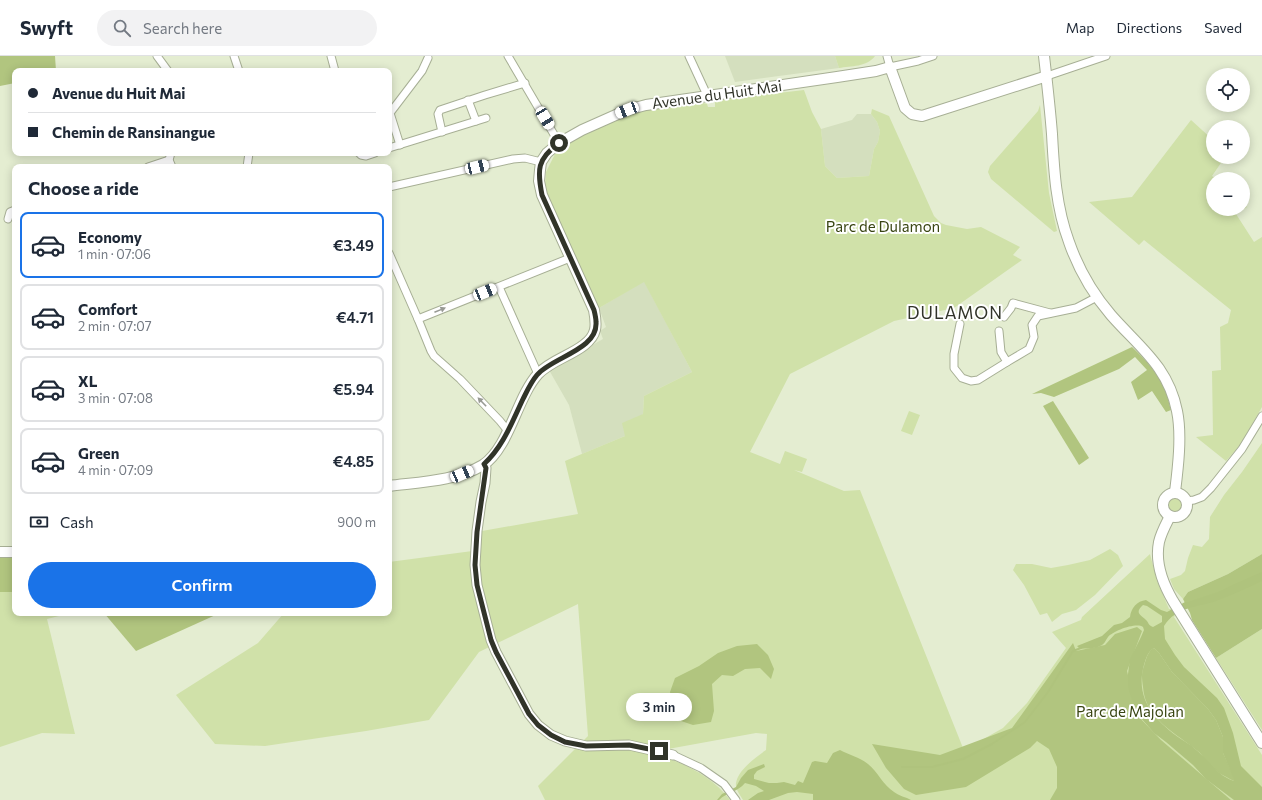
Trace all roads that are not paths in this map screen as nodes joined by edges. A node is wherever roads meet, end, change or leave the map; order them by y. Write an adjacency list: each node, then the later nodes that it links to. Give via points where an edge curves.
1 (156, 56): 12 (street)
2 (234, 56): 13 (street)
3 (331, 56): 14 (street)
4 (508, 56): 16 (street)
5 (689, 56): 17 (street)
6 (887, 56): 11 (street)
7 (932, 56): 11 (street, Avenue du Huit Mai)
8 (1044, 56): 15 (main road)
9 (1106, 56): 15 (street)
10 (429, 57): 19 (street, via 422,71)
11 (890, 67): 15 (main road, via 905,108 918,116 925,116); 17 (main road, Avenue du Huit Mai, via 833,78)
12 (166, 68)
13 (238, 68)
14 (334, 68)
15 (1046, 76): 36 (main road, via 1062,219 1077,260)
16 (524, 83): 18 (street); 24 (street)
17 (707, 95): 24 (main road, Avenue du Huit Mai, via 632,108 598,122)
18 (468, 100): 22 (street); 23 (street, via 440,110 438,114)
19 (392, 110)
20 (486, 118): 22 (street)
21 (392, 119): 25 (street)
22 (476, 121): 23 (street)
23 (442, 132): 25 (street)
24 (559, 143): 28 (main road, Avenue du Huit Mai)
25 (400, 145): 26 (street)
26 (392, 147)
27 (171, 160): 29 (street)
28 (541, 162): 30 (street, via 525,158 513,159); 33 (main road, via 539,181 542,195)
29 (158, 164)
30 (392, 186)
31 (12, 211): 32 (street)
32 (8, 219)
33 (570, 258): 35 (street); 43 (main road, via 594,310 597,323 595,333 582,347)
34 (392, 259): 39 (street)
35 (499, 287): 39 (street, one-way to 35); 43 (street)
36 (1097, 296): 37 (street, via 1076,308); 48 (main road, via 1111,315 1154,361 1170,389 1177,409 1179,429)
37 (1052, 314): 38 (street, via 1013,303); 42 (street, via 1038,316 1032,326 1034,337 1029,349)
38 (1004, 317)
39 (418, 319): 45 (street, one-way to 39, via 460,379 434,356)
40 (960, 324): 42 (street, via 954,368 962,378 971,382 978,380)
41 (999, 331): 42 (street, via 1001,352)
42 (1006, 362)
43 (538, 374): 45 (main road)
44 (1262, 416): 49 (street, via 1242,449 1212,488 1202,497)
45 (508, 431): 46 (main road, via 494,454)
46 (484, 464): 47 (main road, via 462,474); 54 (street, via 486,468 475,565 477,585 491,640 529,714 538,725 565,742 586,746 629,745)
47 (392, 486)
48 (1175, 492): 49 (main road, via 1182,494); 50 (main road, via 1167,495 1163,502 1164,510)
49 (1187, 501): 50 (main road, via 1187,509 1182,515)
50 (1170, 516): 53 (main road, via 1158,551 1164,584)
51 (0, 552): 52 (main road)
52 (12, 552)
53 (1262, 743)
54 (673, 755): 55 (street, via 700,768 724,784)
55 (736, 800)

